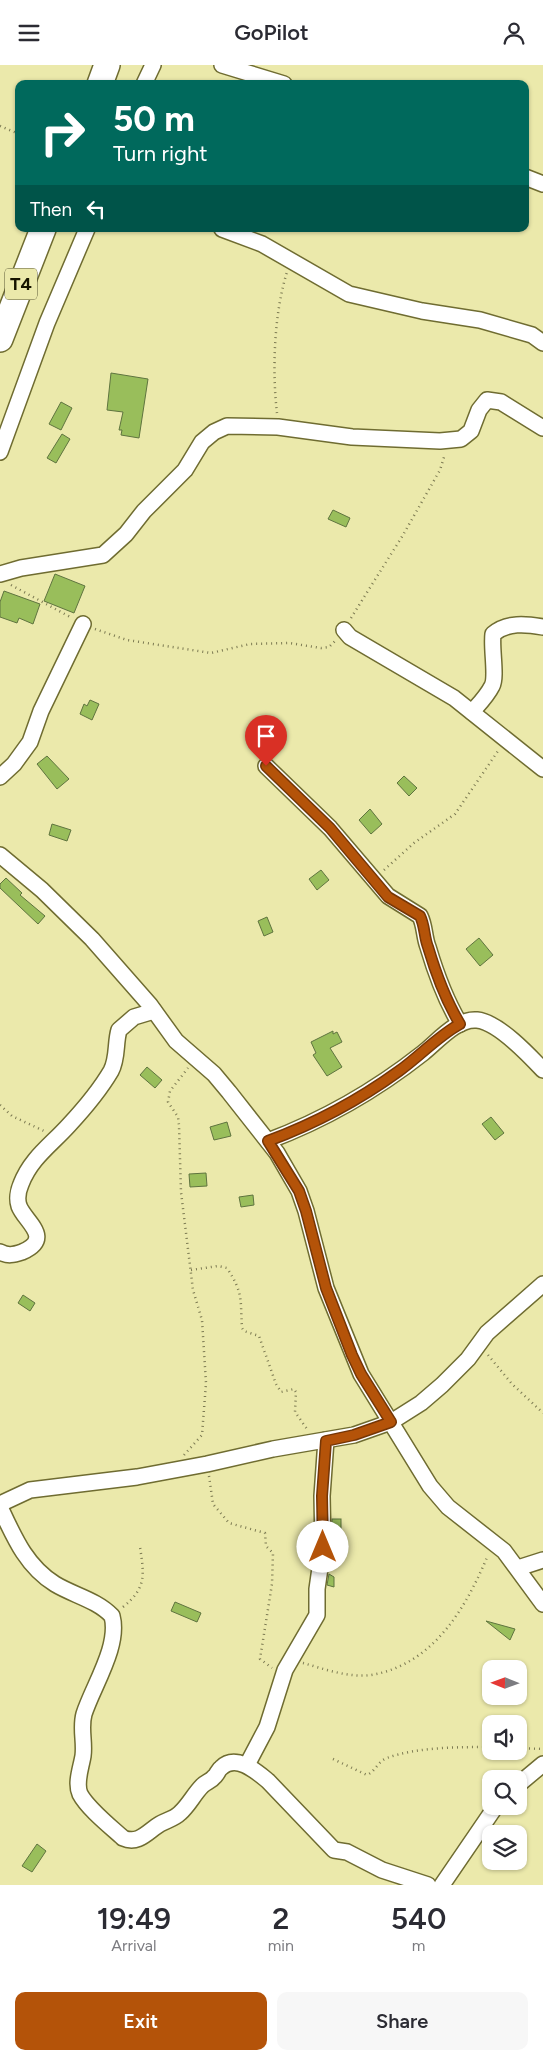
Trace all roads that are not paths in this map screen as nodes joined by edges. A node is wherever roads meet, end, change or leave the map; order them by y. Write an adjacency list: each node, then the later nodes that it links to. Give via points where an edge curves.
1 (107, 65): 4 (highway)
2 (154, 65): 5 (street)
3 (222, 65): 6 (street)
4 (101, 80)
5 (146, 80)
6 (271, 80)
7 (529, 179): 8 (street)
8 (543, 184)
9 (42, 232): 12 (highway, T4)
10 (86, 232): 15 (street, via 47,323)
11 (230, 232): 13 (street, via 262,244 349,294 480,320 532,335)
12 (0, 339)
13 (543, 343)
14 (543, 428): 16 (street, via 501,402 487,400 479,410 471,431 460,439 450,440 352,437 278,427 227,426 214,431 202,442 185,470 103,555 22,568)
15 (0, 452)
16 (3, 577)
17 (83, 624): 23 (street, via 30,741 14,765)
18 (543, 627): 20 (street, via 522,624 493,634 493,685)
19 (344, 630): 20 (street, via 350,637)
20 (472, 712): 22 (street)
21 (266, 766): 26 (street, via 330,828 398,905 420,916 446,998)
22 (543, 769)
23 (0, 777)
24 (0, 855): 25 (street, via 86,932)
25 (154, 1011): 28 (street, via 176,1041 219,1080); 29 (street, via 134,1017 119,1030 112,1069 70,1124 28,1168 18,1201 20,1209 34,1225 36,1238 16,1254)
26 (460, 1024): 27 (street, via 475,1020 491,1025 511,1039); 28 (street, via 356,1100 300,1129)
27 (543, 1070)
28 (268, 1141): 31 (street, via 299,1191 326,1288 352,1355)
29 (0, 1252)
30 (543, 1284): 31 (street, via 496,1324 442,1385)
31 (391, 1422): 32 (street); 35 (street, via 416,1465 442,1500 494,1542)
32 (321, 1442): 33 (street, via 272,1449 173,1471 30,1490); 38 (street, via 323,1547 317,1615 282,1678 267,1727)
33 (0, 1505): 38 (street, via 17,1543 38,1569 55,1583 112,1616 113,1628 104,1665 82,1728 83,1754 78,1784 86,1801 123,1838 137,1839 173,1819 204,1783 214,1778 226,1764)
34 (543, 1561): 35 (street)
35 (518, 1569): 36 (street)
36 (543, 1604)
37 (543, 1764): 39 (street)
38 (247, 1765): 41 (street, via 268,1781 334,1850)
39 (527, 1777)
40 (490, 1815): 42 (street)
41 (428, 1885)
42 (442, 1885)

